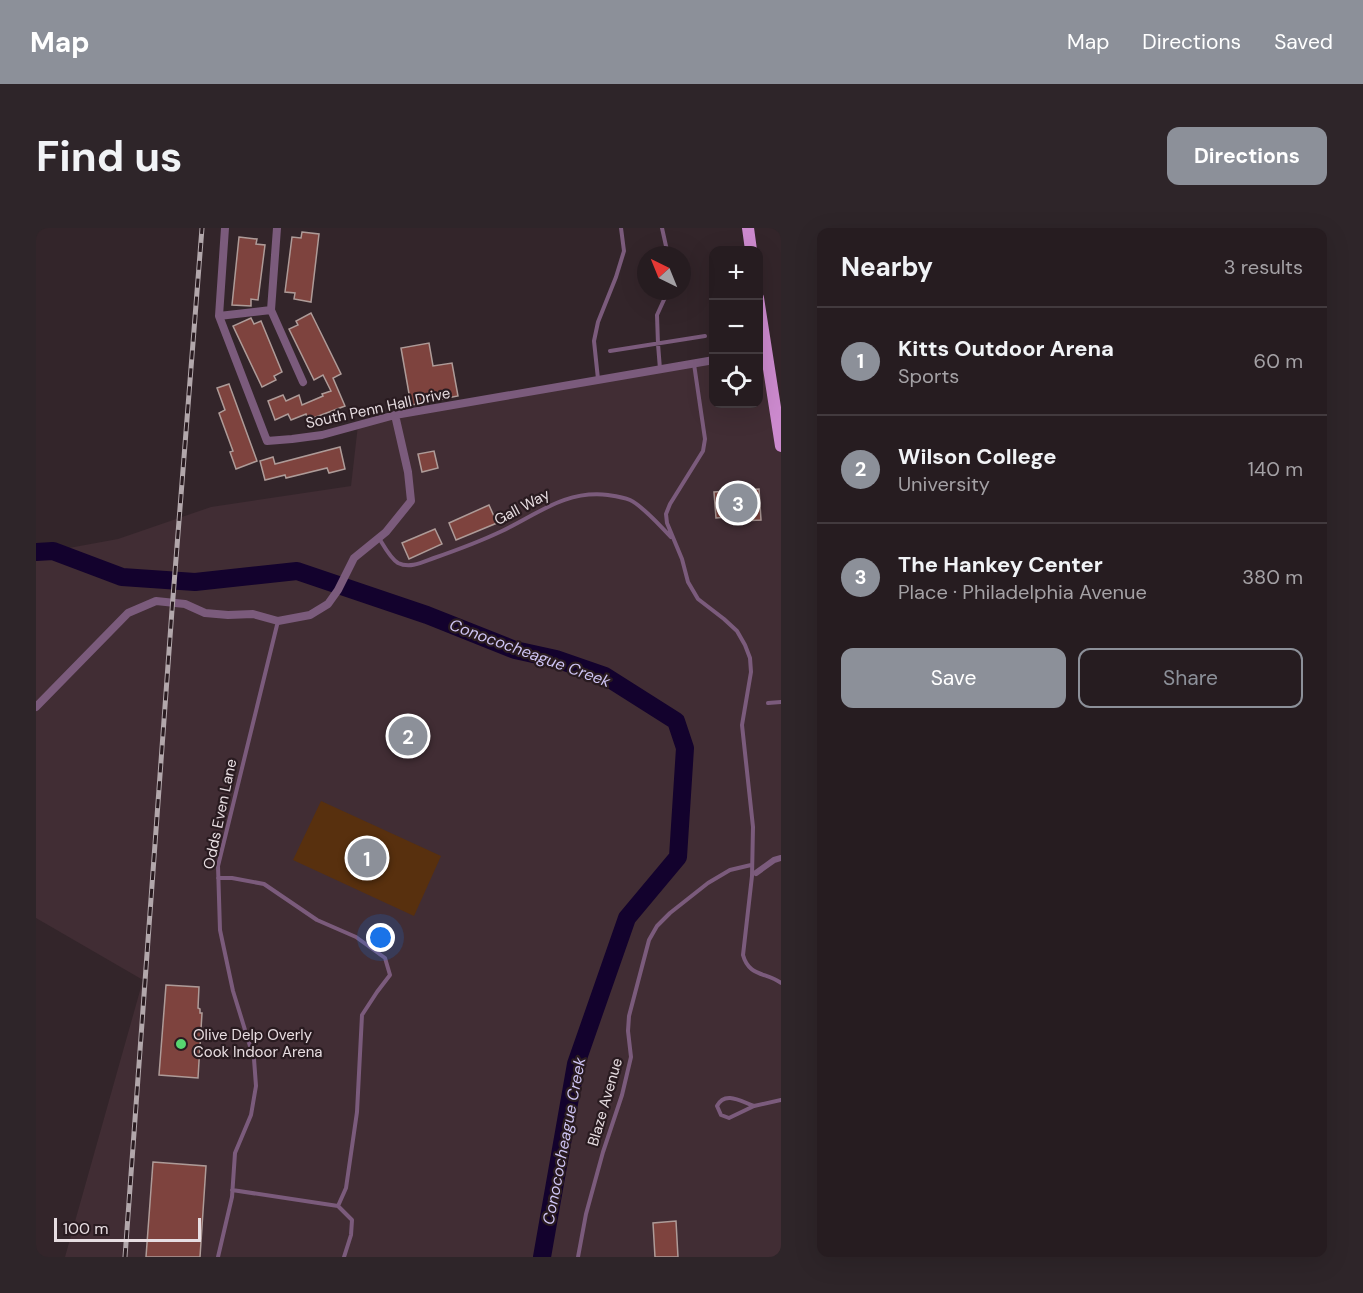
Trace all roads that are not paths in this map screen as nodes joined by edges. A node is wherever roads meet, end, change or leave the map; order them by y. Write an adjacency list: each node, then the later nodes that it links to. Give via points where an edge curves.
1 (225, 228): 10 (street, South Penn Hall Drive)
2 (277, 228): 9 (street)
3 (621, 228): 18 (lane, via 624,251 594,341)
4 (662, 228): 6 (lane)
5 (748, 228): 7 (main road)
6 (666, 246)
7 (750, 246)
8 (664, 300): 12 (lane, via 657,315)
9 (271, 310): 10 (street); 19 (street)
10 (219, 316): 20 (street, South Penn Hall Drive, via 267,441 322,435)
11 (705, 336): 12 (lane)
12 (658, 344): 13 (lane); 17 (lane)
13 (610, 351)
14 (763, 351): 21 (main road)
15 (709, 361): 16 (street, South Penn Hall Drive)
16 (694, 363): 17 (street, South Penn Hall Drive); 23 (lane, via 705,439 703,451 666,514)
17 (660, 369): 18 (street, South Penn Hall Drive)
18 (598, 380): 20 (street, South Penn Hall Drive)
19 (303, 382)
20 (395, 415): 22 (street, via 411,501)
21 (781, 446)
22 (379, 537): 23 (lane, Gall Way, via 398,563 412,566 476,544 566,498 599,494 631,500); 24 (street, via 354,558 328,604 310,615)
23 (673, 539): 29 (lane, Gall Way, via 698,599 736,631 750,658 742,725 753,827)
24 (278, 621): 27 (street, via 253,614 205,613 185,604 156,601 128,613); 31 (lane, Odds Even Lane)
25 (781, 702): 26 (lane)
26 (768, 703)
27 (36, 707)
28 (781, 858): 30 (street)
29 (751, 865): 30 (lane, Gall Way); 39 (lane, Blaze Avenue, via 730,870 708,883 670,913 649,940 629,1016 631,1058 586,1214)
30 (754, 874): 32 (lane, Gall Way, via 744,960 753,971)
31 (218, 878): 35 (lane, Odds Even Lane, via 220,930 254,1059 256,1086 251,1115 235,1153); 36 (lane, via 264,884 317,920 356,937 385,958 390,975 363,1015 357,1112 346,1188)
32 (781, 983)
33 (781, 1100): 34 (lane)
34 (754, 1106): 34 (lane, via 724,1097 717,1106 721,1115 729,1118)
35 (232, 1190): 36 (lane); 37 (lane, Odds Even Lane)
36 (339, 1206): 38 (lane, via 352,1220)
37 (218, 1257)
38 (344, 1257)
39 (578, 1257)

